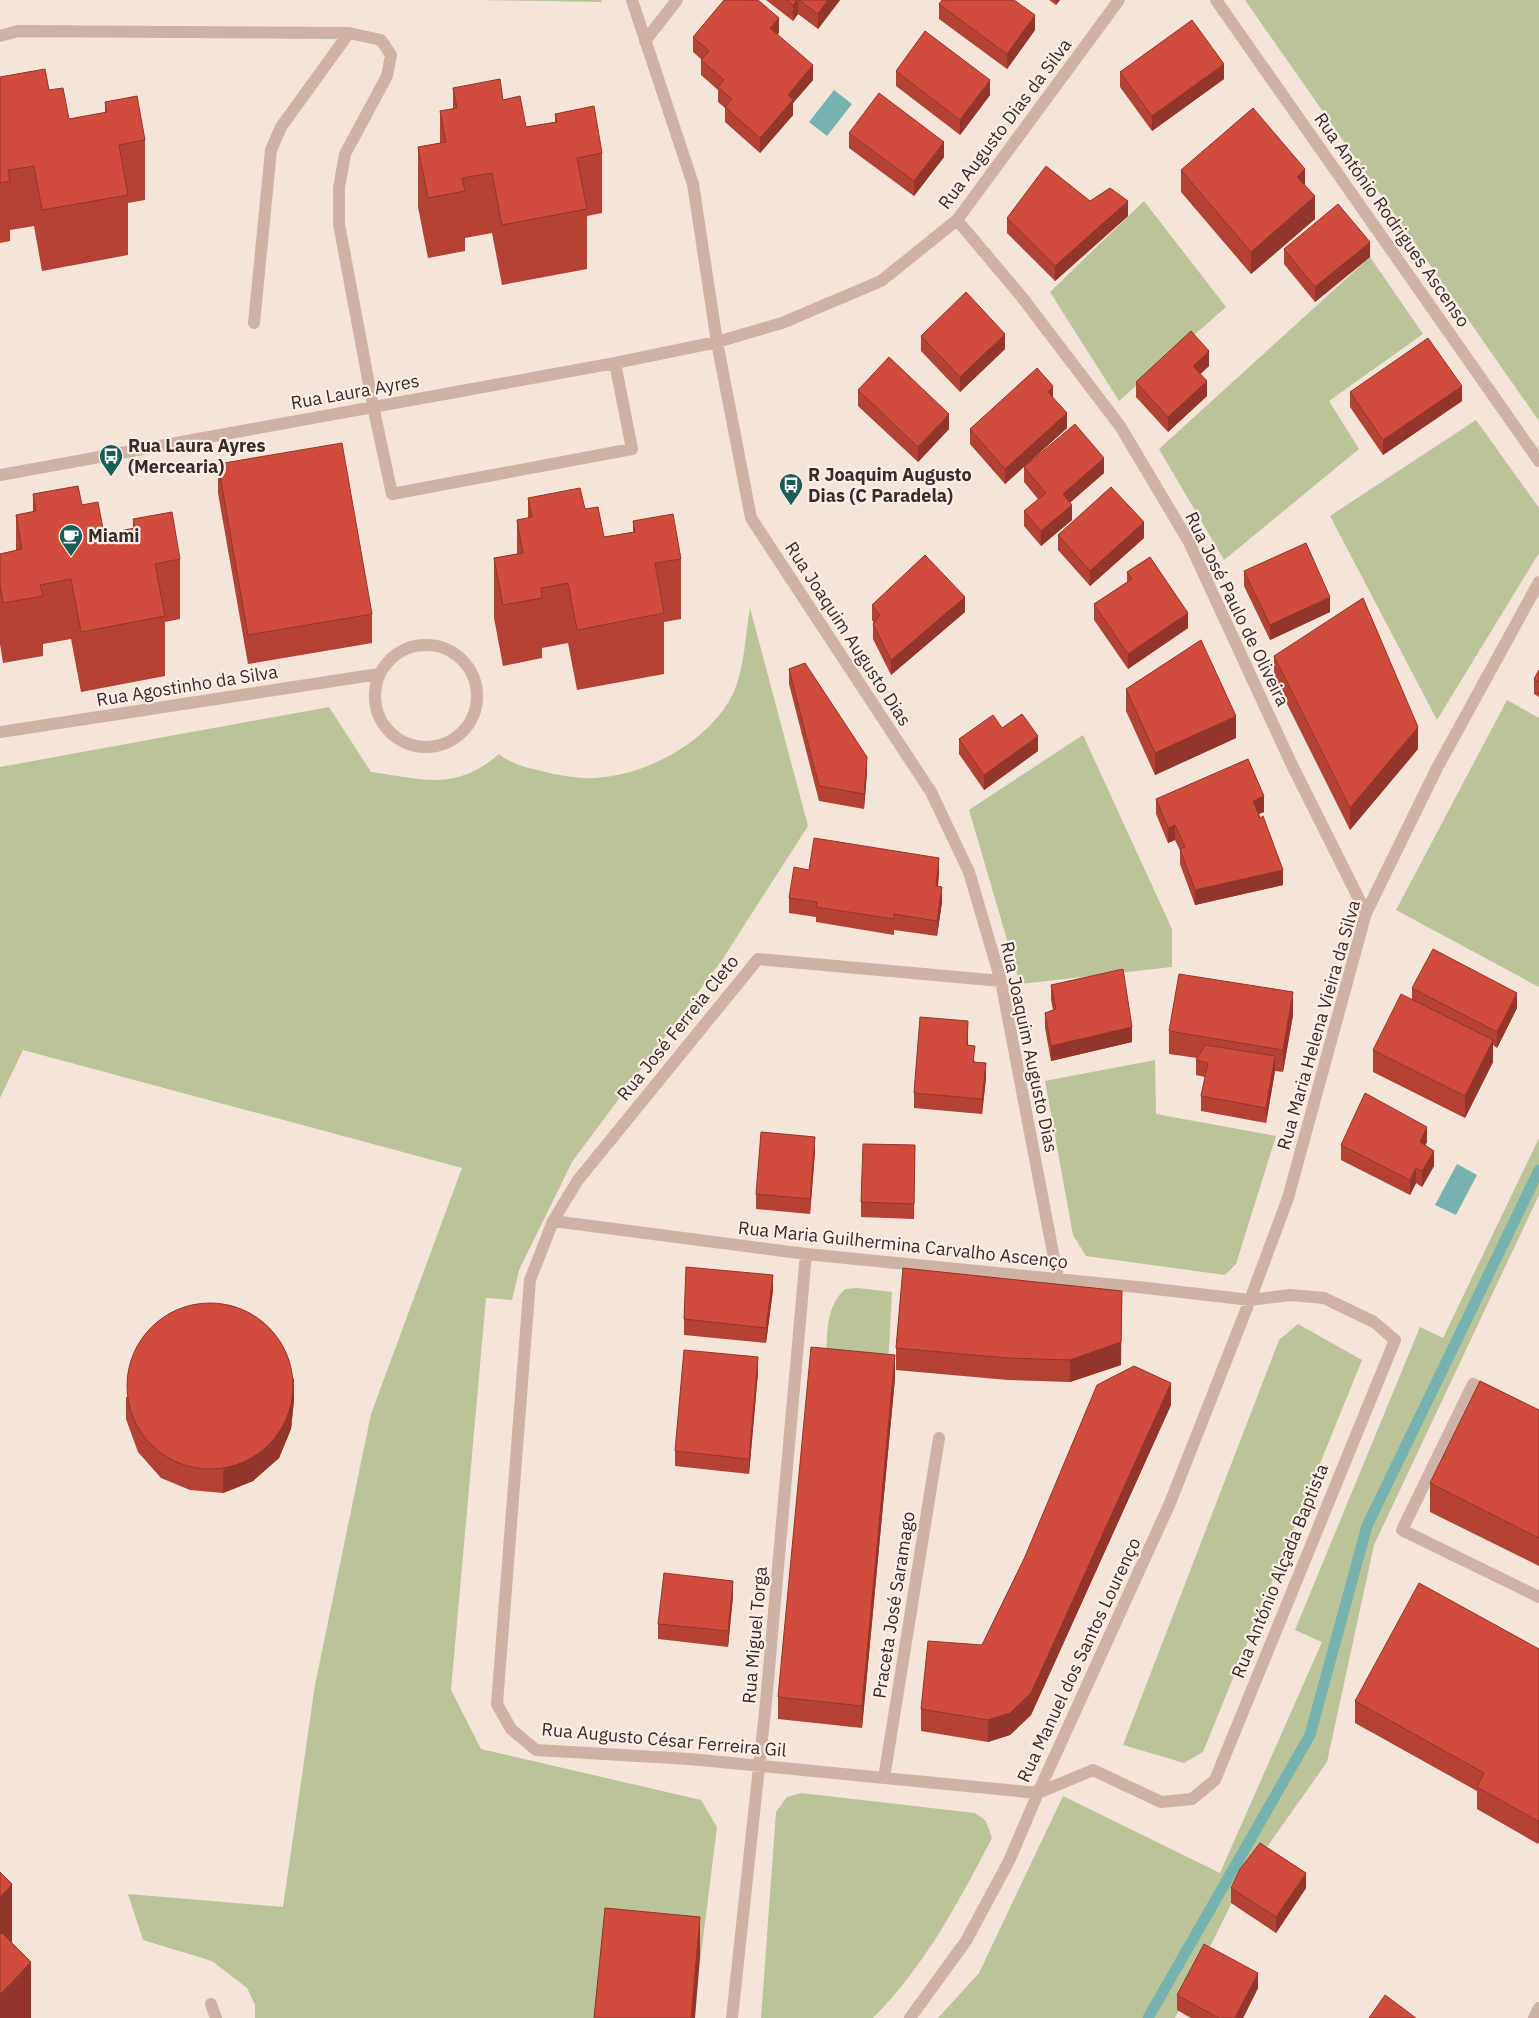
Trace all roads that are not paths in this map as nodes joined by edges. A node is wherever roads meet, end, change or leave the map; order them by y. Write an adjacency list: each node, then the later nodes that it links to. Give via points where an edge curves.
1 (632, 0): 7 (street, Rua Joaquim Augusto Dias)
2 (677, 0): 7 (street)
3 (1119, 0): 8 (street, Rua Augusto Dias da Silva)
4 (1216, 0): 13 (street, Rua António Rodrigues Ascenso)
5 (349, 33): 6 (street, via 18,31); 9 (street, via 281,127 271,150); 12 (street, via 381,40 391,55 387,76 344,154 339,188 340,224)
6 (0, 36)
7 (645, 41): 10 (street, Rua Joaquim Augusto Dias, via 693,184)
8 (957, 220): 10 (street, Rua Augusto Dias da Silva, via 881,280 782,323); 18 (street, Rua José Paulo de Oliveira, via 1021,296 1120,426 1189,542 1291,763)
9 (254, 323)
10 (717, 342): 11 (street, Rua Laura Ayres); 19 (street, Rua Joaquim Augusto Dias, via 751,518 931,792 969,872)
11 (614, 363): 12 (street, Rua Laura Ayres); 12 (street, via 632,449 392,494)
12 (373, 406): 14 (street, Rua Laura Ayres)
13 (1539, 461)
14 (0, 475)
15 (1539, 582): 18 (street, Rua Maria Helena Vieira da Silva, via 1437,768)
16 (379, 674): 16 (street, via 374,692 376,711 385,728 399,741 417,748 436,748 454,740 468,728 476,710 477,691 472,673 460,658 444,648 425,644 406,648 390,658); 17 (street, Rua Agostinho da Silva)
17 (0, 732)
18 (1366, 913): 23 (street, Rua Maria Helena Vieira da Silva, via 1288,1198)
19 (1001, 981): 20 (street, Rua José Ferreia Cleto, via 758,958 578,1180); 22 (street, Rua Joaquim Augusto Dias)
20 (553, 1221): 21 (street, Rua Maria Guilhermina Carvalho Ascenço); 27 (street, Rua Augusto César Ferreira Gil, via 530,1280 497,1704 511,1729 536,1750 690,1759)
21 (806, 1254): 22 (street, Rua Maria Guilhermina Carvalho Ascenço); 27 (street, Rua Miguel Torga)
22 (1058, 1279): 23 (street, Rua Maria Guilhermina Carvalho Ascenço)
23 (1250, 1300): 29 (street, Rua Manuel dos Santos Lourenço, via 1170,1503); 29 (street, Rua António Alçada Baptista, via 1290,1295 1324,1298 1374,1322 1395,1340 1215,1780 1192,1799 1161,1802 1093,1770)
24 (1506, 1400): 26 (street, via 1473,1384 1402,1530)
25 (939, 1438): 28 (street, Praceta José Saramago)
26 (1539, 1597)
27 (758, 1767): 28 (street, Rua Augusto César Ferreira Gil); 33 (street, Rua Miguel Torga)
28 (884, 1778): 29 (street, Rua Augusto César Ferreira Gil)
29 (1038, 1793): 34 (street, Rua Manuel dos Santos Lourenço, via 1009,1861 966,1941)
30 (211, 2004): 32 (street)
31 (1539, 2008): 35 (street)
32 (216, 2018)
33 (732, 2018)
34 (910, 2018)
35 (1534, 2018)

